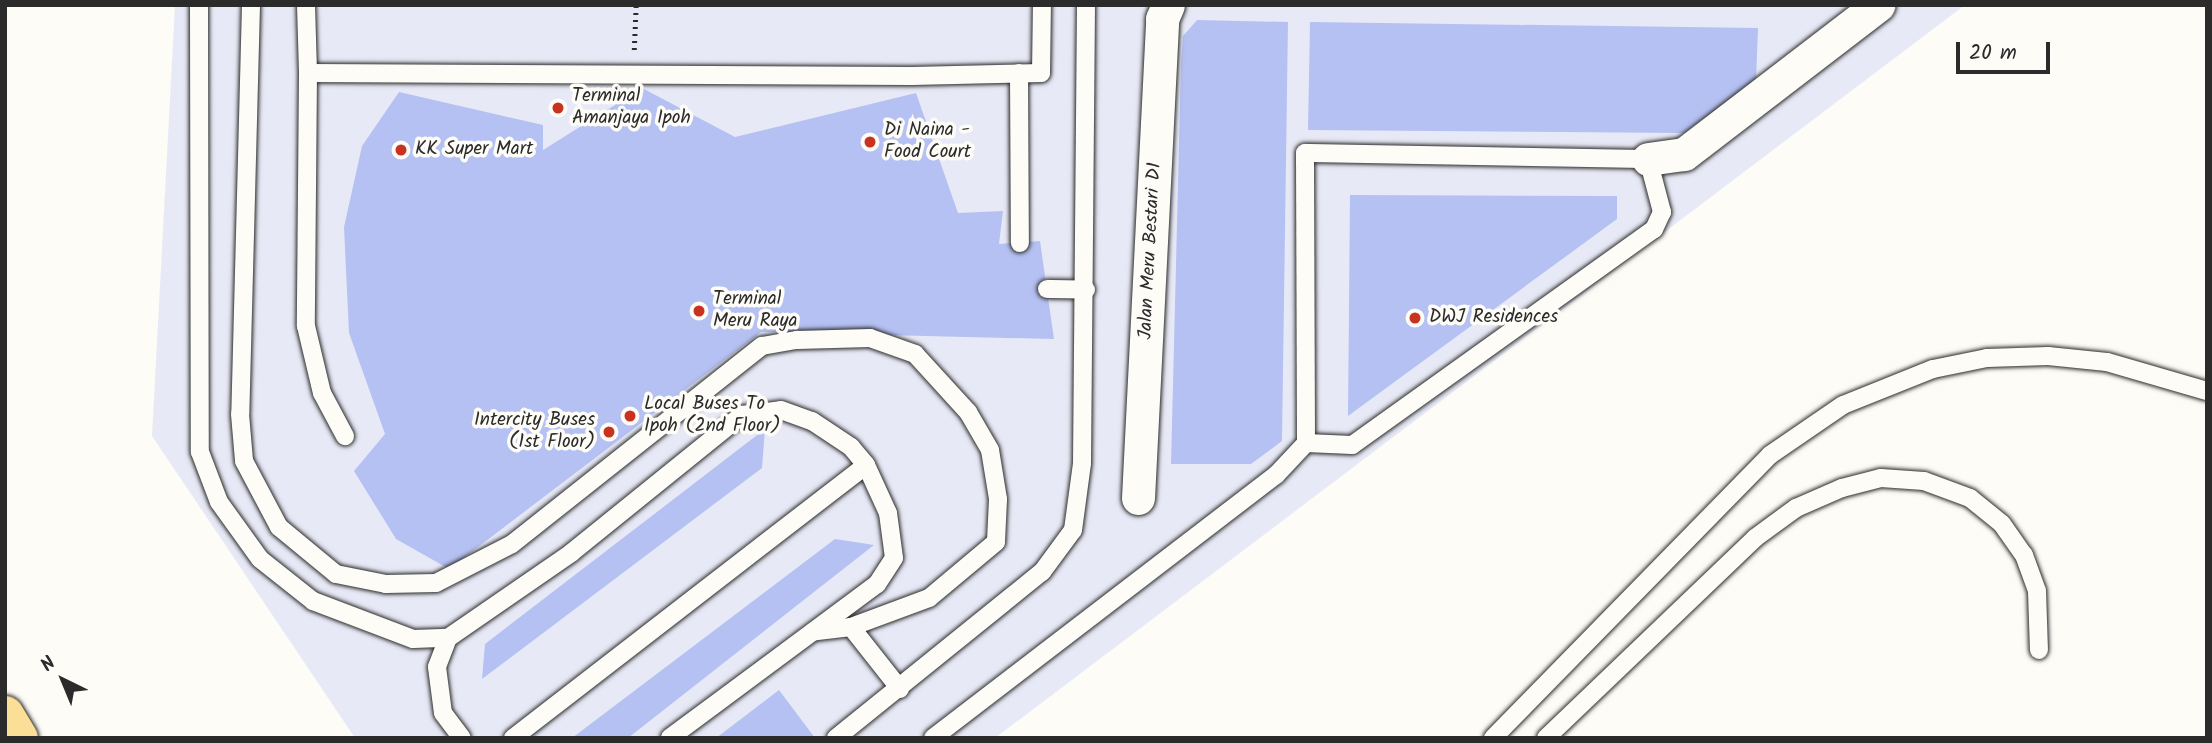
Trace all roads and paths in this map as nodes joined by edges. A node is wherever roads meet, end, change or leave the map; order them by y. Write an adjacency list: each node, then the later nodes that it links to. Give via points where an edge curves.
1 (199, 5): 23 (lane, via 200,452 219,502 260,559 313,601 413,639)
2 (251, 5): 21 (lane, via 240,414 244,461 278,527 336,574 386,584 436,583 512,544 762,346 870,338 915,354 968,412 990,450 998,499 996,542 929,598)
3 (306, 5): 10 (lane)
4 (636, 5): 11 (path)
5 (1042, 5): 9 (lane, via 1041,73)
6 (1086, 5): 15 (lane)
7 (1168, 5): 20 (street, Jalan Meru Bestari D1, via 1162,19)
8 (1878, 5): 12 (street, via 1684,154)
9 (1019, 73): 11 (lane); 13 (lane)
10 (308, 74): 11 (lane); 17 (lane, via 306,326 322,393)
11 (633, 75)
12 (1648, 159): 18 (lane, via 1662,212 1654,229 1352,445); 18 (lane, via 1305,153)
13 (1020, 243)
14 (1047, 289): 15 (lane)
15 (1086, 290): 25 (lane, via 1082,463 1073,530 1042,572)
16 (2207, 391): 33 (lane, via 2108,362 2048,356 1987,358 1933,369 1843,405 1770,455)
17 (345, 436)
18 (1306, 443): 32 (lane, via 1276,475)
19 (866, 465): 22 (lane, via 888,513 894,558 877,584); 23 (lane, via 851,447 812,421 781,410 742,415 571,553); 29 (lane)
20 (1138, 499)
21 (851, 627): 22 (lane); 25 (lane)
22 (813, 632): 30 (lane)
23 (448, 638): 28 (lane, via 437,667 443,713)
24 (2039, 650): 34 (lane, via 2038,591 2024,555 2002,524 1970,498 1947,489 1924,481 1881,478 1842,488 1796,508 1755,538)
25 (900, 689): 31 (lane)
26 (5, 715): 27 (main road)
27 (19, 738)
28 (462, 738)
29 (513, 738)
30 (670, 738)
31 (836, 738)
32 (933, 738)
33 (1493, 738)
34 (1546, 738)

